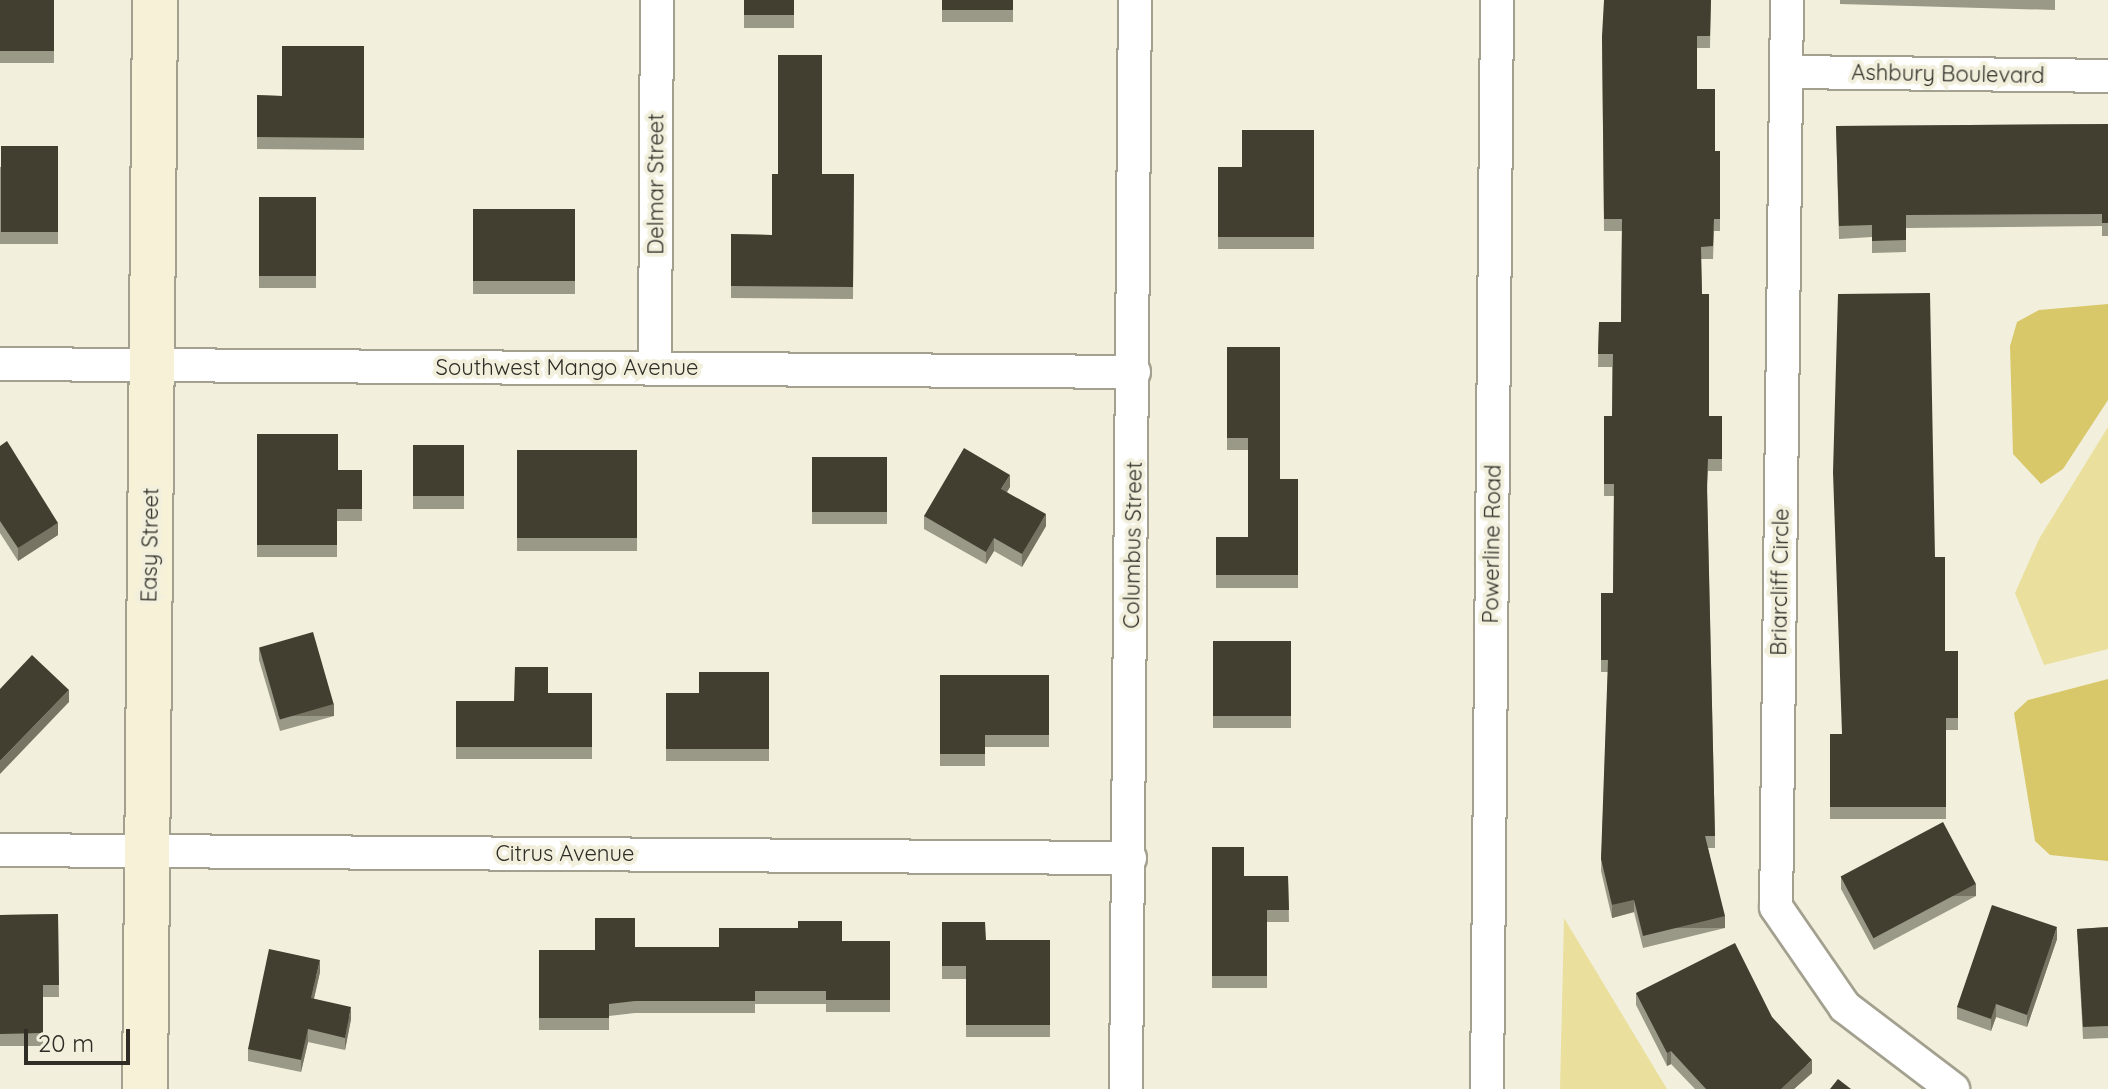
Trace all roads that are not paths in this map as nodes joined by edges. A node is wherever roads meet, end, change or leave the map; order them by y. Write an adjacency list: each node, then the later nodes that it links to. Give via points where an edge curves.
1 (155, 0): 9 (street, Easy Street)
2 (657, 0): 10 (street, Delmar Street)
3 (1135, 0): 11 (street, Columbus Street)
4 (1497, 0): 17 (street, Powerline Road)
5 (1787, 0): 6 (street, Briarcliff Circle)
6 (1788, 72): 7 (street, Ashbury Boulevard); 18 (street, Briarcliff Circle, via 1776,907 1845,1007)
7 (2108, 76)
8 (0, 364): 9 (street, Southwest Mango Avenue)
9 (152, 364): 10 (street, Southwest Mango Avenue); 13 (street, Easy Street)
10 (655, 368): 11 (street, Southwest Mango Avenue)
11 (1134, 372): 14 (street, Columbus Street)
12 (0, 850): 13 (street, Citrus Avenue)
13 (147, 852): 14 (street, Citrus Avenue); 15 (street, Easy Street)
14 (1130, 858): 16 (street, Columbus Street)
15 (145, 1089)
16 (1126, 1089)
17 (1487, 1089)
18 (1953, 1089)

